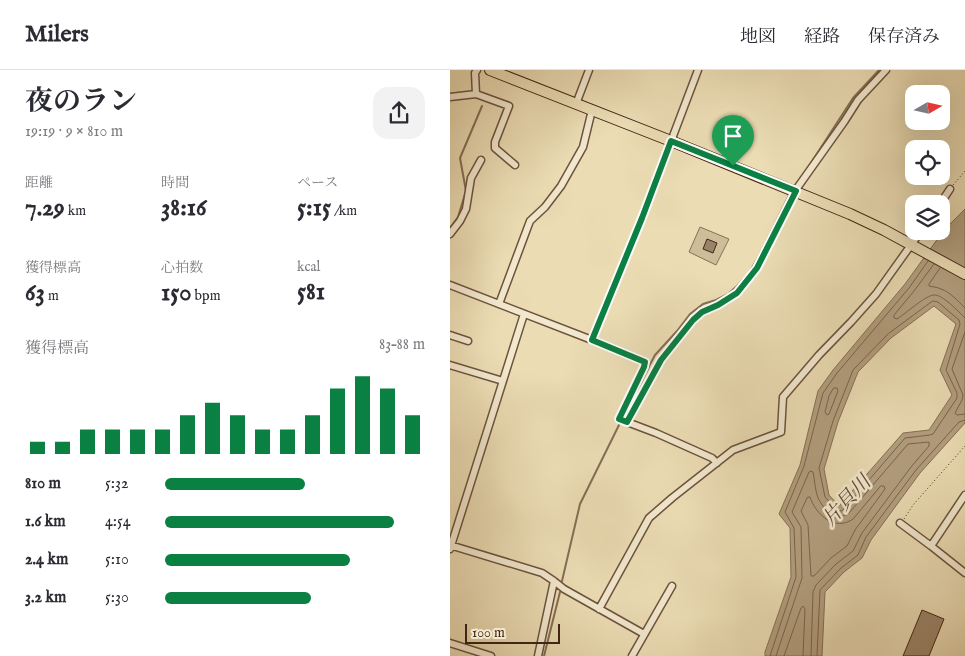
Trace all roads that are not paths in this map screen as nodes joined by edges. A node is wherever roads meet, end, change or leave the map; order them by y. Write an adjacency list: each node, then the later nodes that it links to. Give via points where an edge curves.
1 (477, 70): 6 (street)
2 (490, 70): 8 (main road)
3 (589, 70): 8 (street)
4 (698, 70): 10 (street)
5 (886, 70): 14 (street, via 858,100)
6 (476, 95): 7 (street); 12 (street, via 509,106 494,148)
7 (450, 97)
8 (576, 104): 9 (main road)
9 (592, 110): 10 (main road); 21 (street, via 583,147 561,186 530,221)
10 (671, 141): 14 (main road); 24 (street)
11 (481, 160): 16 (street, via 471,178 466,209)
12 (515, 165)
13 (950, 189): 15 (street)
14 (796, 191): 18 (main road); 28 (street, via 757,268 737,293 693,320 661,360)
15 (946, 195)
16 (450, 234)
17 (918, 240): 18 (street)
18 (915, 247): 19 (main road); 29 (street, via 790,387 783,397 781,432 733,450)
19 (965, 274)
20 (450, 285): 21 (street)
21 (499, 304): 22 (street)
22 (524, 314): 24 (street); 27 (street)
23 (450, 335): 25 (street)
24 (592, 340): 28 (street, via 645,362 619,419)
25 (468, 341)
26 (450, 365): 27 (street)
27 (503, 381): 32 (street)
28 (627, 422): 29 (street, via 656,432)
29 (717, 463): 37 (street, via 649,518)
30 (965, 494): 33 (street)
31 (900, 523): 33 (street)
32 (450, 546): 35 (street, via 542,573)
33 (930, 546): 34 (street)
34 (965, 573)
35 (554, 581): 37 (street); 41 (street)
36 (672, 586): 38 (street)
37 (599, 609): 38 (street)
38 (644, 634): 42 (street)
39 (450, 643): 40 (street)
40 (491, 656)
41 (538, 656)
42 (632, 656)

